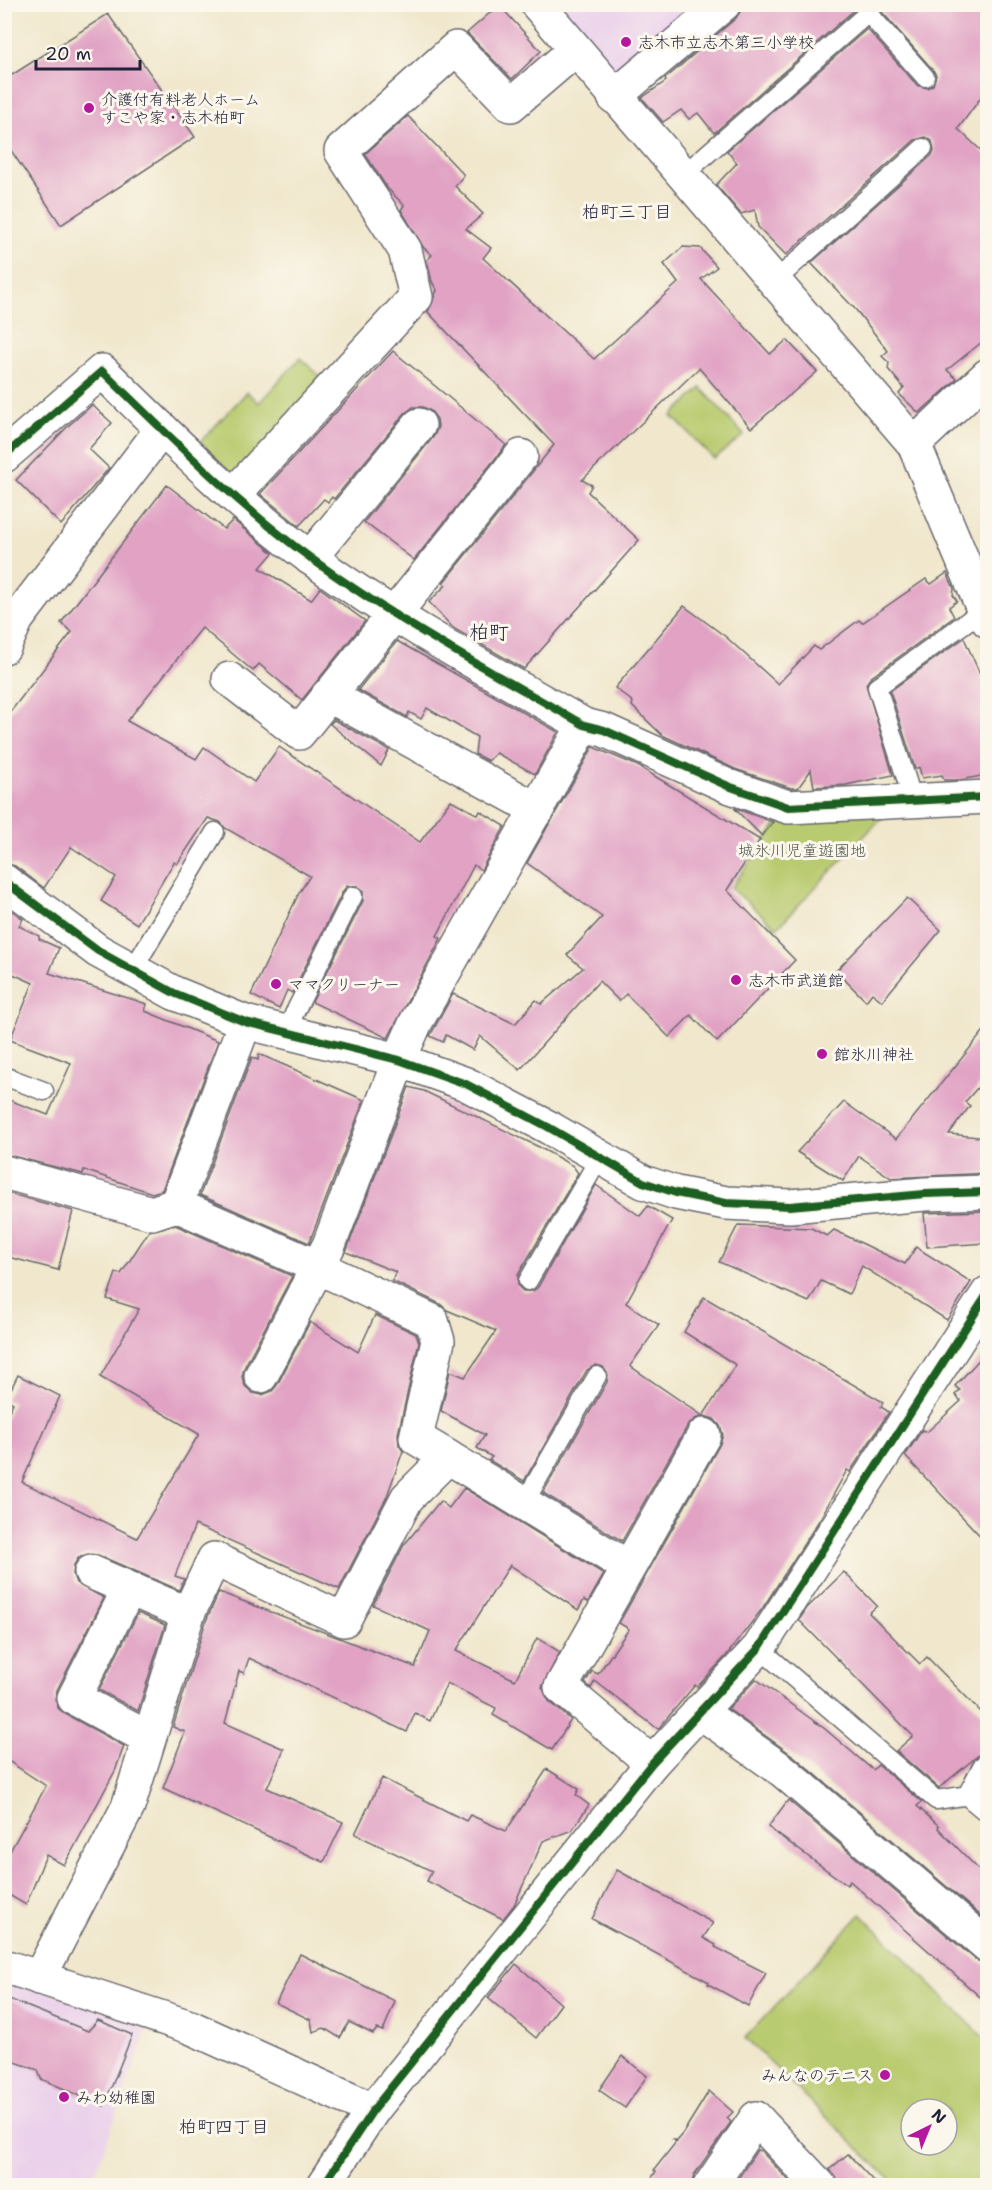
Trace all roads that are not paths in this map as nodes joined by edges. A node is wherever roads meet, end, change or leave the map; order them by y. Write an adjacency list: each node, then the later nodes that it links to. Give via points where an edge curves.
1 (537, 4): 3 (street)
2 (724, 4): 5 (street)
3 (574, 51): 5 (street); 15 (street, via 511,105 456,48 341,151 405,250 416,297)
4 (925, 77): 7 (lane, via 868,13)
5 (614, 97): 7 (street)
6 (923, 148): 8 (lane)
7 (682, 176): 8 (street)
8 (774, 282): 12 (street)
9 (987, 375): 12 (street)
10 (419, 424): 16 (street)
11 (162, 429): 13 (street, via 102,371); 15 (street); 19 (street, via 17,618)
12 (914, 444): 18 (street)
13 (4, 456)
14 (520, 456): 17 (street)
15 (233, 495): 16 (street)
16 (310, 558): 17 (street)
17 (392, 615): 21 (street); 22 (street)
18 (985, 616): 24 (lane, via 877,687)
19 (4, 647)
20 (229, 679): 21 (street, via 299,733)
21 (328, 695): 25 (street)
22 (584, 725): 24 (street, via 788,807); 25 (street)
23 (987, 798): 24 (street)
24 (913, 800)
25 (538, 810): 32 (street, via 416,1022)
26 (215, 832): 29 (lane)
27 (4, 881): 29 (street, via 98,951)
28 (353, 896): 31 (lane)
29 (132, 971): 30 (street)
30 (245, 1022): 31 (street); 38 (street)
31 (289, 1031): 32 (street)
32 (399, 1060): 35 (street, via 466,1084); 39 (street)
33 (4, 1076): 34 (lane)
34 (44, 1091)
35 (600, 1157): 37 (street, via 643,1182 726,1203 790,1206); 40 (lane)
36 (4, 1172): 38 (street, via 152,1213)
37 (987, 1192)
38 (176, 1204): 39 (street)
39 (318, 1267): 42 (street); 45 (street, via 432,1321 438,1341 416,1438)
40 (528, 1281)
41 (987, 1293): 51 (street)
42 (261, 1376)
43 (597, 1376): 46 (lane)
44 (704, 1435): 47 (street)
45 (448, 1456): 46 (street); 50 (street, via 407,1498 344,1620 214,1559)
46 (524, 1503): 47 (street)
47 (628, 1567): 54 (street, via 561,1687)
48 (91, 1572): 49 (street)
49 (129, 1589): 50 (street); 53 (street, via 74,1698)
50 (188, 1614): 53 (street)
51 (759, 1648): 52 (street); 55 (lane, via 936,1800)
52 (699, 1711): 54 (street); 56 (street, via 783,1771)
53 (148, 1738): 58 (street, via 128,1807)
54 (652, 1763): 59 (street)
55 (984, 1790)
56 (987, 1946)
57 (4, 1966): 58 (street)
58 (39, 1978): 59 (street, via 190,2027)
59 (373, 2110): 60 (street)
60 (323, 2186)
61 (710, 2186): 62 (street, via 756,2118)
62 (820, 2186)

